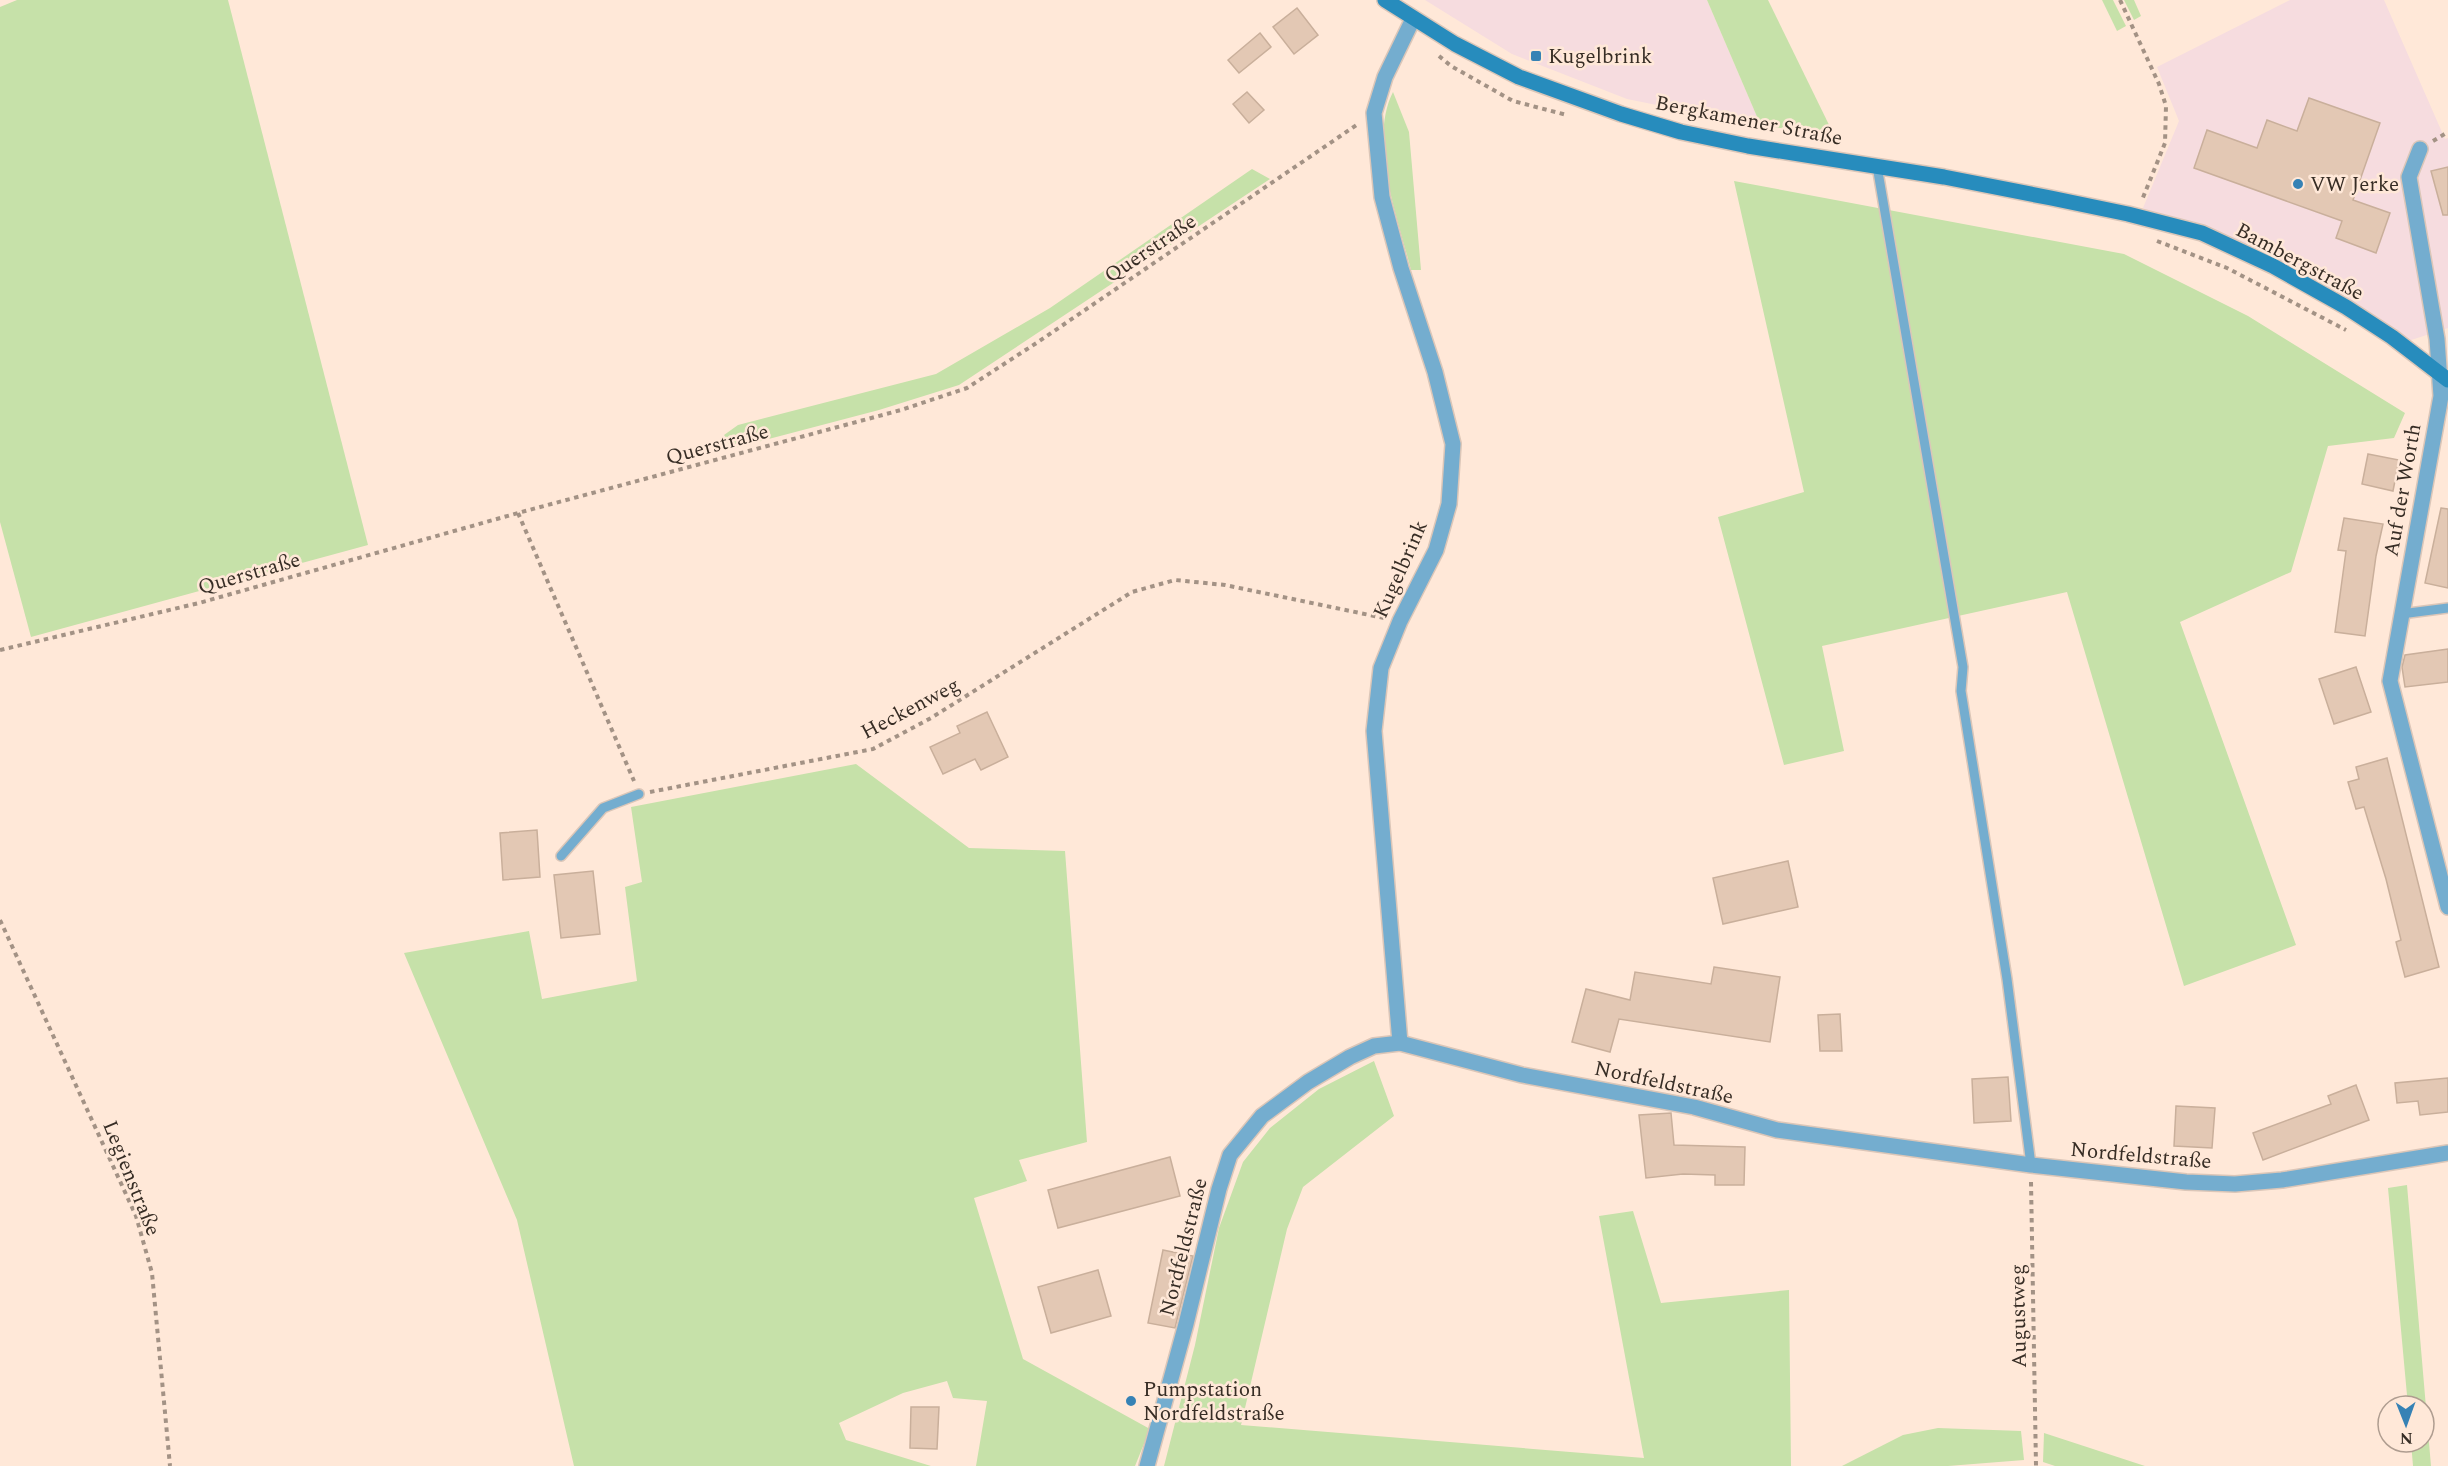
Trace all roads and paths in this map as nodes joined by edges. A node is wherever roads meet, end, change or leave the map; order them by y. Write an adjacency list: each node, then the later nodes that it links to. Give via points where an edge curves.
1 (1385, 0): 3 (street, Bergkamener Straße)
2 (2120, 0): 9 (path, via 2159,84 2167,128 2162,155 2144,199)
3 (1413, 19): 5 (street, Kugelbrink, via 1385,77); 8 (street, Bergkamener Straße, via 1519,77 1621,114 1748,146)
4 (1434, 51): 6 (path, via 1450,66 1513,101)
5 (1374, 113): 13 (path, Querstraße, via 967,388 901,410); 16 (street, Kugelbrink, via 1382,197 1453,444 1449,504 1437,550)
6 (1575, 117)
7 (2420, 149): 12 (street, via 2409,177)
8 (1877, 166): 9 (street, Bergkamener Straße); 24 (lane, via 1963,668 1961,691 2007,979)
9 (2128, 214): 12 (street, Bambergstraße, via 2202,233 2273,266 2383,331)
10 (2153, 240): 11 (path, via 2227,268)
11 (2355, 336)
12 (2443, 377): 15 (street, Auf der Worth)
13 (518, 513): 17 (path, Querstraße, via 199,603); 18 (path)
14 (2448, 608): 15 (lane)
15 (2401, 614): 20 (street, Auf der Worth, via 2390,681)
16 (1400, 621): 18 (path, Heckenweg, via 1225,585 1175,580 1131,592 931,718 873,748); 22 (street, Kugelbrink, via 1381,668 1374,730)
17 (0, 650)
18 (639, 795): 19 (lane, via 603,808)
19 (561, 856)
20 (2448, 907)
21 (0, 920): 25 (path, Legienstraße, via 136,1216 152,1273)
22 (1400, 1043): 24 (street, Nordfeldstraße, via 1522,1075 1694,1107 1777,1130); 26 (street, Nordfeldstraße, via 1374,1046 1308,1082 1262,1116 1230,1155)
23 (2448, 1154): 24 (street, Nordfeldstraße, via 2235,1184)
24 (2031, 1165): 27 (path, Augustweg)
25 (170, 1466)
26 (1148, 1466)
27 (2036, 1466)

